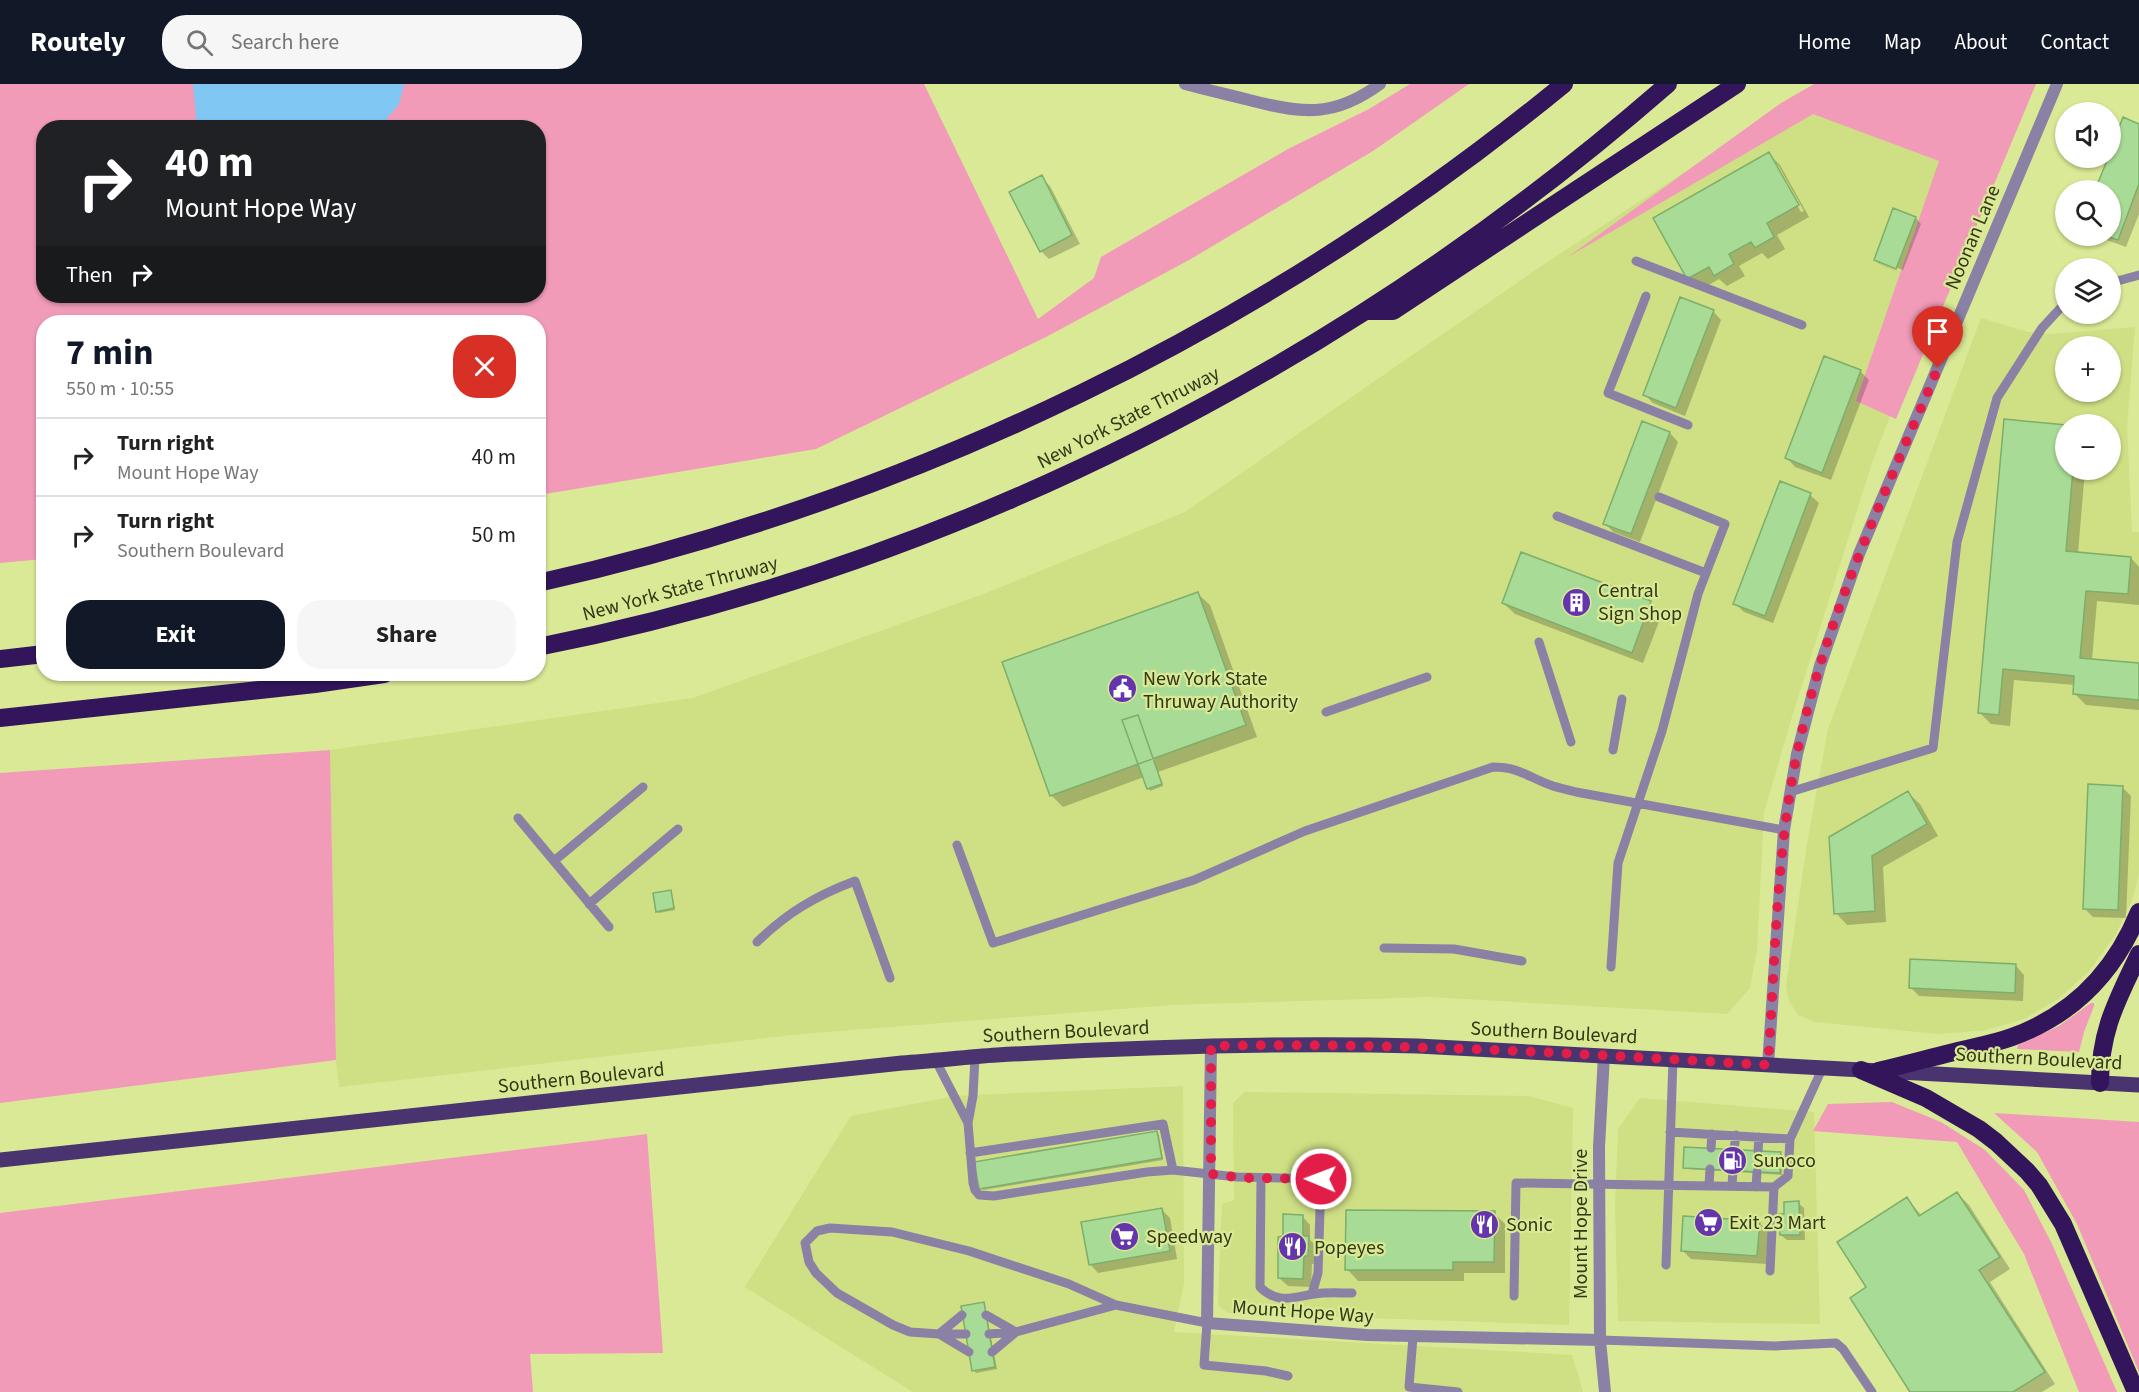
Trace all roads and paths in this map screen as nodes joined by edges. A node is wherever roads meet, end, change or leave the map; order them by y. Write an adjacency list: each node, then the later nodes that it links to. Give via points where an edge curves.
1 (1185, 84): 2 (street, via 1276,107 1319,111 1347,103)
2 (1380, 84)
3 (1564, 84): 18 (highway, New York State Thruway, via 1406,204 1326,258 1206,329 1080,395 928,463 800,510 646,557)
4 (1668, 84): 11 (highway, New York State Thruway, via 1528,198)
5 (1737, 84): 11 (highway, via 1393,311)
6 (2057, 84): 31 (street, Noonan Lane, via 1844,594 1811,696)
7 (1636, 261): 13 (lane)
8 (2139, 275): 9 (lane)
9 (2121, 280)
10 (1646, 296): 14 (lane, via 1608,393)
11 (1367, 311): 20 (highway, New York State Thruway, via 1178,421 952,525 861,559 712,606 613,633)
12 (2055, 314): 31 (lane, via 1997,398 1958,542 1933,748)
13 (1802, 325)
14 (1688, 425)
15 (1659, 498): 17 (lane, via 1725,524)
16 (1557, 516): 17 (lane)
17 (1706, 573): 32 (lane)
18 (546, 581)
19 (1539, 642): 28 (lane)
20 (546, 646)
21 (36, 655): 22 (highway)
22 (0, 659)
23 (1427, 677): 26 (lane)
24 (336, 681): 27 (highway)
25 (1623, 699): 29 (lane)
26 (1326, 712)
27 (0, 718)
28 (1571, 742)
29 (1613, 750)
30 (643, 787): 37 (lane)
31 (1790, 792): 35 (street, Noonan Lane)
32 (1637, 803): 35 (lane); 36 (lane, via 1551,786 1526,772 1493,767 1305,831 1194,880 993,943); 45 (lane, via 1618,863)
33 (518, 818): 37 (lane)
34 (678, 829): 38 (lane)
35 (1784, 830): 52 (street, Noonan Lane)
36 (957, 845)
37 (554, 861): 38 (lane)
38 (589, 904): 40 (lane)
39 (2139, 912): 54 (highway, via 2122,948 2099,979 2046,1021 2002,1040)
40 (609, 927)
41 (757, 942): 46 (lane, via 808,901 855,881)
42 (1384, 948): 44 (lane, via 1454,949)
43 (2139, 954): 55 (highway, via 2108,1021 2101,1049)
44 (1522, 961)
45 (1611, 967)
46 (890, 978)
47 (1211, 1046): 48 (main road, Southern Boulevard, via 1382,1045); 49 (main road, Southern Boulevard); 78 (street, Mount Hope Way)
48 (1604, 1055): 50 (main road, Southern Boulevard); 84 (street, Mount Hope Drive)
49 (975, 1057): 51 (main road, Southern Boulevard); 57 (lane)
50 (1673, 1059): 52 (main road, Southern Boulevard); 58 (lane)
51 (936, 1061): 57 (lane); 67 (main road, Southern Boulevard)
52 (1768, 1065): 53 (main road, Southern Boulevard)
53 (1823, 1067): 54 (main road, Southern Boulevard); 62 (lane)
54 (1869, 1070): 55 (main road, Southern Boulevard); 113 (highway, via 1979,1129 2039,1185 2062,1224)
55 (2100, 1083): 56 (main road, Southern Boulevard)
56 (2136, 1085)
57 (968, 1123): 66 (lane)
58 (1670, 1132): 59 (lane); 86 (lane)
59 (1712, 1134): 60 (lane); 63 (lane)
60 (1736, 1135): 61 (lane); 64 (lane)
61 (1759, 1137): 62 (lane); 65 (lane)
62 (1790, 1138): 90 (lane, via 1788,1176)
63 (1712, 1148)
64 (1734, 1149)
65 (1758, 1151)
66 (970, 1153): 72 (lane, via 1037,1148 1163,1124); 91 (lane, via 979,1195 1024,1186)
67 (0, 1160)
68 (1144, 1161): 75 (lane)
69 (1124, 1164): 79 (lane)
70 (1105, 1167): 81 (lane)
71 (1710, 1169): 87 (lane)
72 (1173, 1170): 75 (lane); 78 (lane)
73 (1733, 1170): 88 (lane)
74 (1083, 1171): 83 (lane)
75 (1147, 1172): 79 (lane)
76 (1757, 1172): 89 (lane)
77 (1063, 1174): 85 (lane)
78 (1211, 1174): 82 (lane); 100 (street, Mount Hope Way)
79 (1127, 1175): 81 (lane)
80 (1042, 1178): 91 (lane)
81 (1107, 1178): 83 (lane)
82 (1261, 1178): 95 (lane, via 1260,1287 1286,1299); 95 (lane, via 1321,1179 1318,1273)
83 (1085, 1182): 85 (lane)
84 (1600, 1184): 86 (lane); 96 (lane, via 1516,1182); 106 (street, Mount Hope Drive)
85 (1065, 1185): 91 (lane)
86 (1668, 1185): 87 (lane); 92 (lane)
87 (1709, 1186): 88 (lane)
88 (1732, 1186): 89 (lane)
89 (1756, 1187): 90 (lane)
90 (1774, 1187): 93 (lane)
91 (1045, 1188)
92 (1666, 1265)
93 (1770, 1271)
94 (1352, 1293): 95 (lane)
95 (1312, 1294)
96 (1514, 1296)
97 (1116, 1305): 100 (lane); 101 (lane); 102 (lane, via 1069,1284 969,1251 892,1232 831,1228 817,1232 806,1243 809,1262 837,1293 892,1325 910,1332)
98 (962, 1315): 102 (lane)
99 (986, 1315): 101 (lane)
100 (1207, 1323): 105 (street, Mount Hope Way); 109 (lane, via 1204,1365)
101 (1016, 1332): 104 (lane); 108 (lane)
102 (939, 1334): 103 (lane); 107 (lane)
103 (966, 1334)
104 (989, 1334)
105 (1413, 1337): 106 (street, Mount Hope Way); 110 (lane, via 1409,1387)
106 (1600, 1340): 111 (street, Mount Hope Drive); 112 (lane, via 1775,1346 1836,1342)
107 (969, 1352)
108 (992, 1352)
109 (1288, 1376)
110 (1458, 1392)
111 (1605, 1392)
112 (1872, 1392)
113 (2136, 1392)

